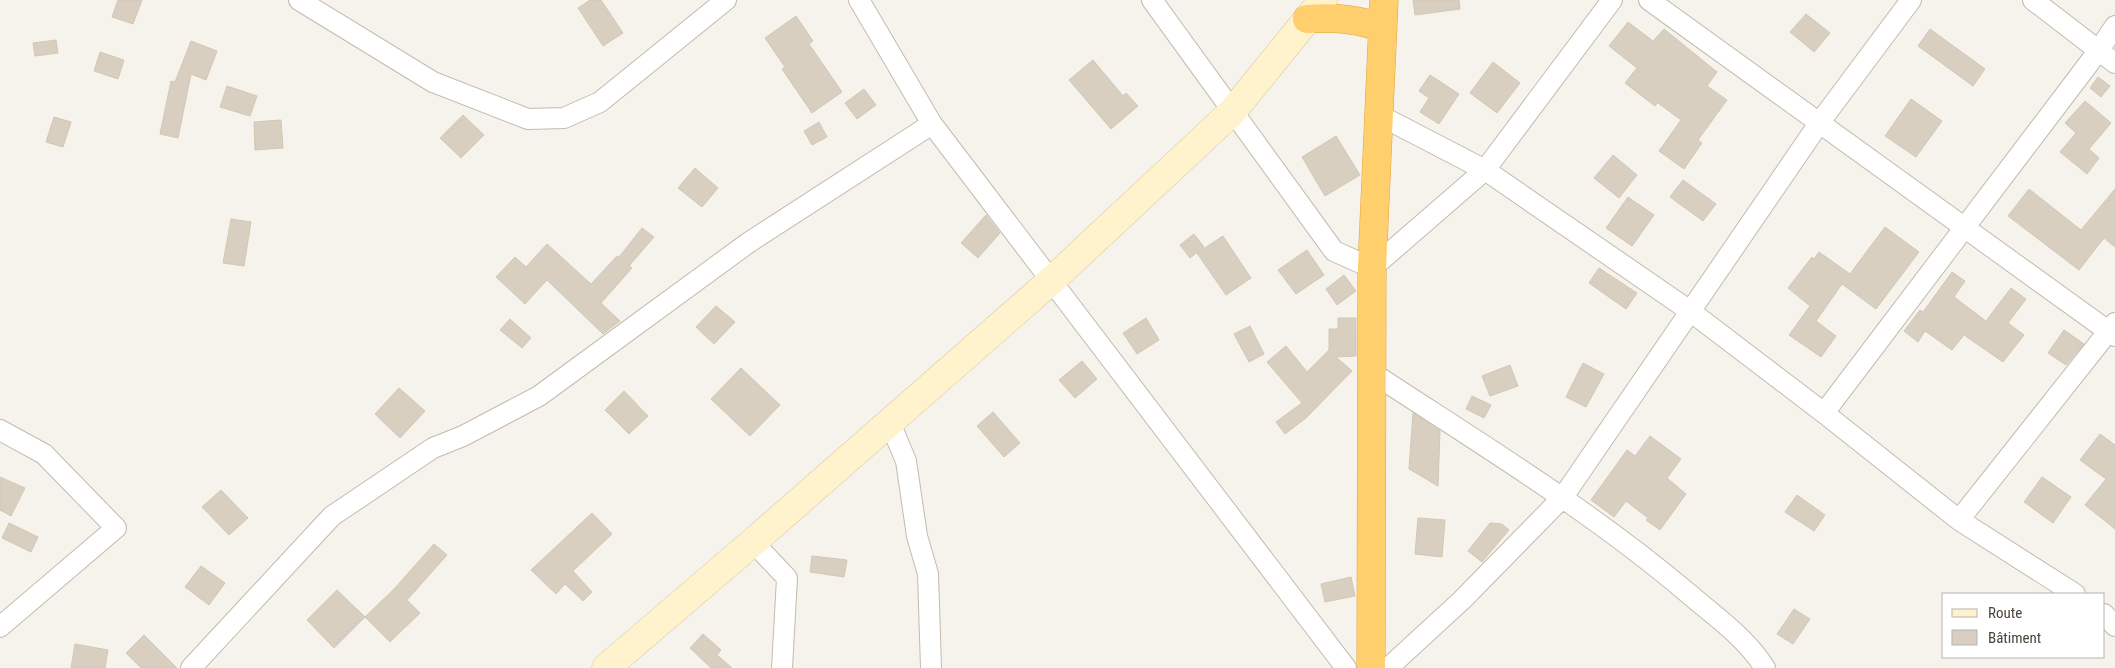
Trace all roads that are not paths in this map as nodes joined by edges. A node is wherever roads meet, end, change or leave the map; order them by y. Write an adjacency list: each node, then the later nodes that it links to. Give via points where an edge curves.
1 (298, 0): 2 (street, via 433,82 528,119 564,118 600,102)
2 (726, 0)
3 (859, 0): 18 (street)
4 (1384, 0): 12 (highway)
5 (1612, 0): 19 (street)
6 (1649, 0): 17 (street)
7 (1912, 0): 17 (street)
8 (2034, 0): 13 (street)
9 (1157, 2): 15 (street)
10 (1315, 10): 12 (highway); 15 (main road)
11 (2115, 26): 13 (street)
12 (1383, 28): 16 (highway)
13 (2099, 50): 14 (street); 20 (street)
14 (2115, 63)
15 (1232, 112): 21 (street, via 1334,252); 22 (main road)
16 (1379, 114): 19 (street); 21 (highway)
17 (1820, 122): 20 (street); 23 (street)
18 (932, 124): 22 (street); 36 (street, via 748,243 539,396 433,448 332,516)
19 (1485, 170): 21 (street); 23 (street)
20 (1966, 227): 24 (street); 26 (street)
21 (1372, 268): 25 (highway)
22 (1052, 280): 27 (main road); 40 (street)
23 (1690, 311): 26 (street); 29 (street)
24 (2113, 330): 30 (street)
25 (1371, 372): 29 (street); 41 (highway)
26 (1824, 413): 30 (street)
27 (890, 423): 31 (main road); 39 (street, via 906,461 917,536 928,574)
28 (0, 430): 34 (street, via 44,454 116,528)
29 (1564, 498): 42 (street, via 1462,600); 43 (street, via 1673,580 1752,647)
30 (1959, 520): 32 (street)
31 (753, 542): 37 (main road); 38 (street, via 787,578)
32 (2072, 593)
33 (2105, 615): 35 (street)
34 (0, 626)
35 (2115, 626)
36 (191, 668)
37 (606, 668)
38 (782, 668)
39 (931, 668)
40 (1346, 668)
41 (1371, 668)
42 (1388, 668)
43 (1765, 668)

